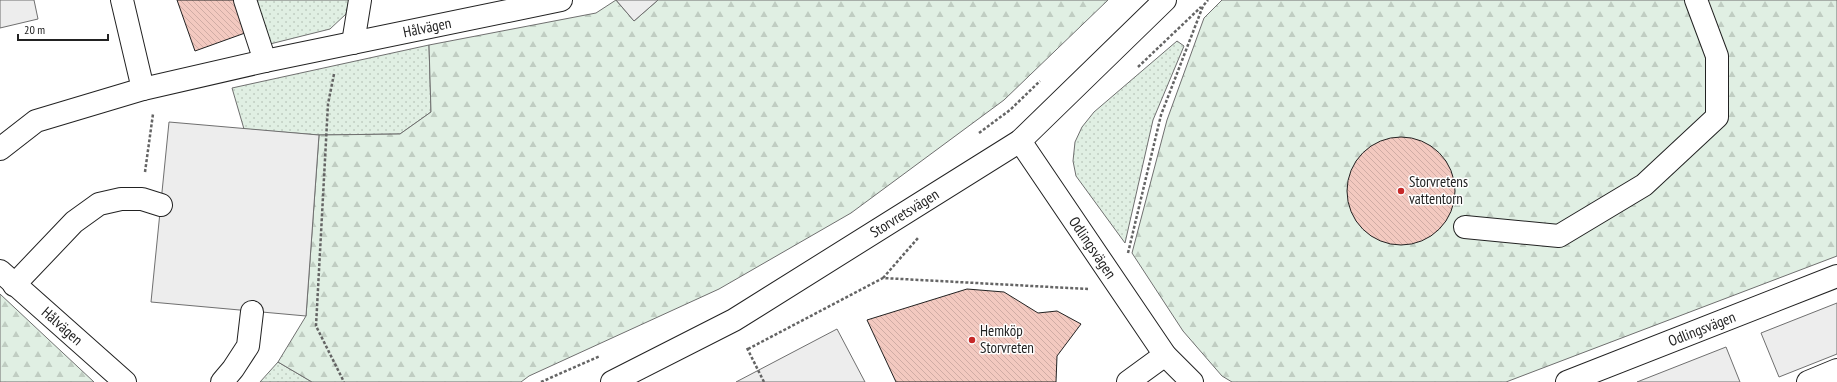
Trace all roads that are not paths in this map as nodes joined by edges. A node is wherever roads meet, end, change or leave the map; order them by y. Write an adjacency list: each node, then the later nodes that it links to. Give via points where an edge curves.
1 (122, 0): 10 (street)
2 (245, 0): 9 (street)
3 (360, 0): 8 (street)
4 (561, 0): 7 (street, Hålvägen)
5 (1165, 0): 11 (street, Storvretsvägen)
6 (1696, 0): 14 (street, via 1717,56 1717,117 1644,185 1559,236)
7 (502, 6): 8 (street, Hålvägen)
8 (346, 44): 9 (street, Hålvägen)
9 (265, 61): 10 (street, Hålvägen)
10 (150, 88): 12 (street, Hålvägen, via 36,121)
11 (1020, 141): 18 (street, Odlingsvägen); 20 (street, Storvretsvägen, via 734,320)
12 (0, 149)
13 (151, 202): 16 (street, via 121,199 99,204)
14 (1465, 227)
15 (1837, 276): 25 (street, Odlingsvägen)
16 (7, 278): 21 (street, Hålvägen)
17 (252, 312): 22 (street, via 248,346)
18 (1165, 355): 23 (street); 24 (street, Odlingsvägen)
19 (1837, 370): 26 (street)
20 (615, 381)
21 (125, 382)
22 (222, 382)
23 (1128, 382)
24 (1192, 382)
25 (1567, 382)
26 (1808, 382)

